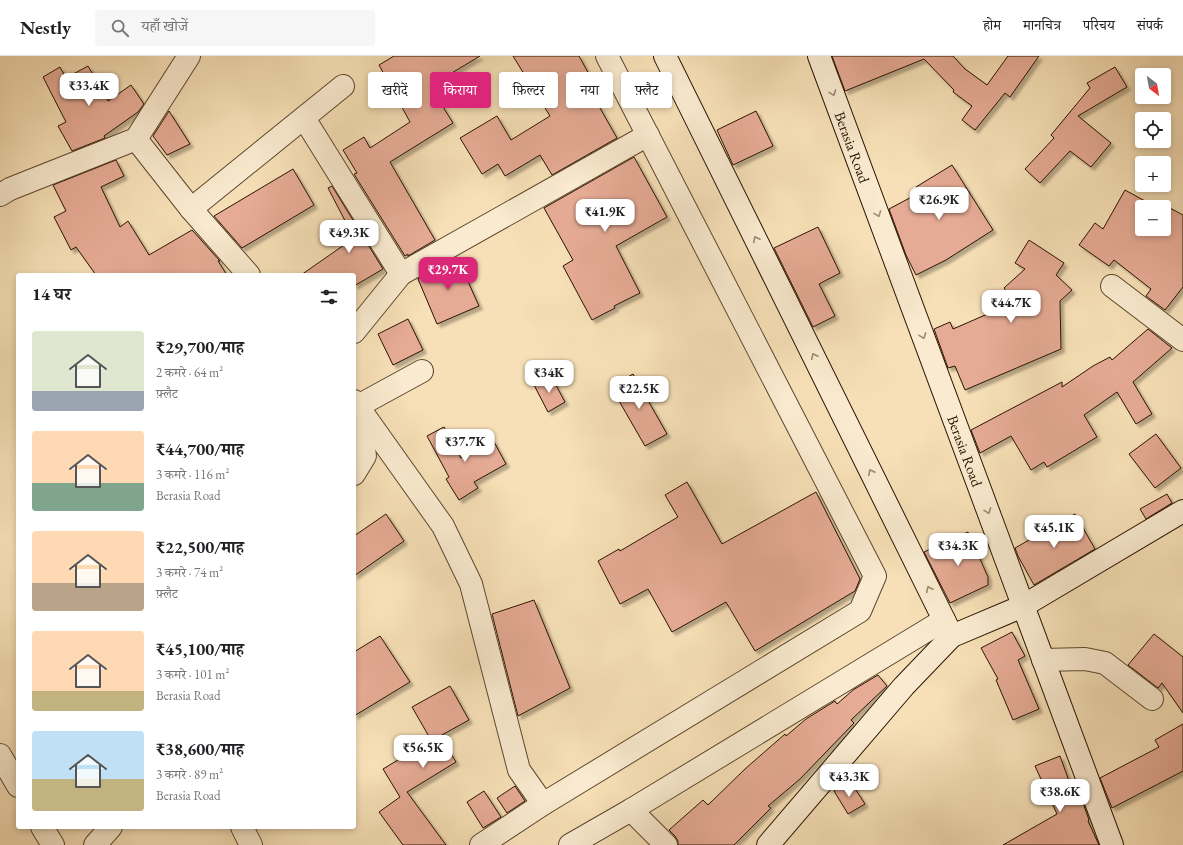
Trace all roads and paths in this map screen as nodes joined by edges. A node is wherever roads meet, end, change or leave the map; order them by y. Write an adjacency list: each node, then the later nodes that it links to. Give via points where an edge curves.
1 (189, 56): 8 (street)
2 (607, 56): 7 (street)
3 (665, 56): 21 (street, one-way to 3)
4 (819, 56): 20 (street, Berasia Road, one-way to 20)
5 (343, 86): 6 (street)
6 (304, 118): 10 (street); 12 (street)
7 (648, 135): 12 (street); 26 (street, via 875,576 860,611)
8 (136, 139): 9 (street); 10 (street)
9 (0, 195)
10 (191, 209): 11 (street)
11 (247, 273)
12 (401, 274): 14 (street)
13 (1112, 286): 15 (street)
14 (356, 330)
15 (1183, 340)
16 (422, 371): 17 (street)
17 (356, 404): 18 (street, via 365,456); 26 (street, via 443,526 471,584 519,770)
18 (356, 471)
19 (1183, 511): 20 (street)
20 (1023, 606): 21 (street); 22 (street, Berasia Road)
21 (948, 628): 27 (street); 31 (street, via 904,686)
22 (1043, 660): 23 (street, via 1085,659 1104,663); 38 (street, Berasia Road)
23 (1152, 699)
24 (0, 755): 25 (street)
25 (16, 783)
26 (543, 804): 35 (street)
27 (632, 810): 36 (street); 37 (street)
28 (43, 829): 32 (street)
29 (109, 829): 33 (street)
30 (243, 829): 34 (street)
31 (770, 844)
32 (53, 845)
33 (95, 845)
34 (251, 845)
35 (481, 845)
36 (570, 845)
37 (666, 845)
38 (1112, 845)

